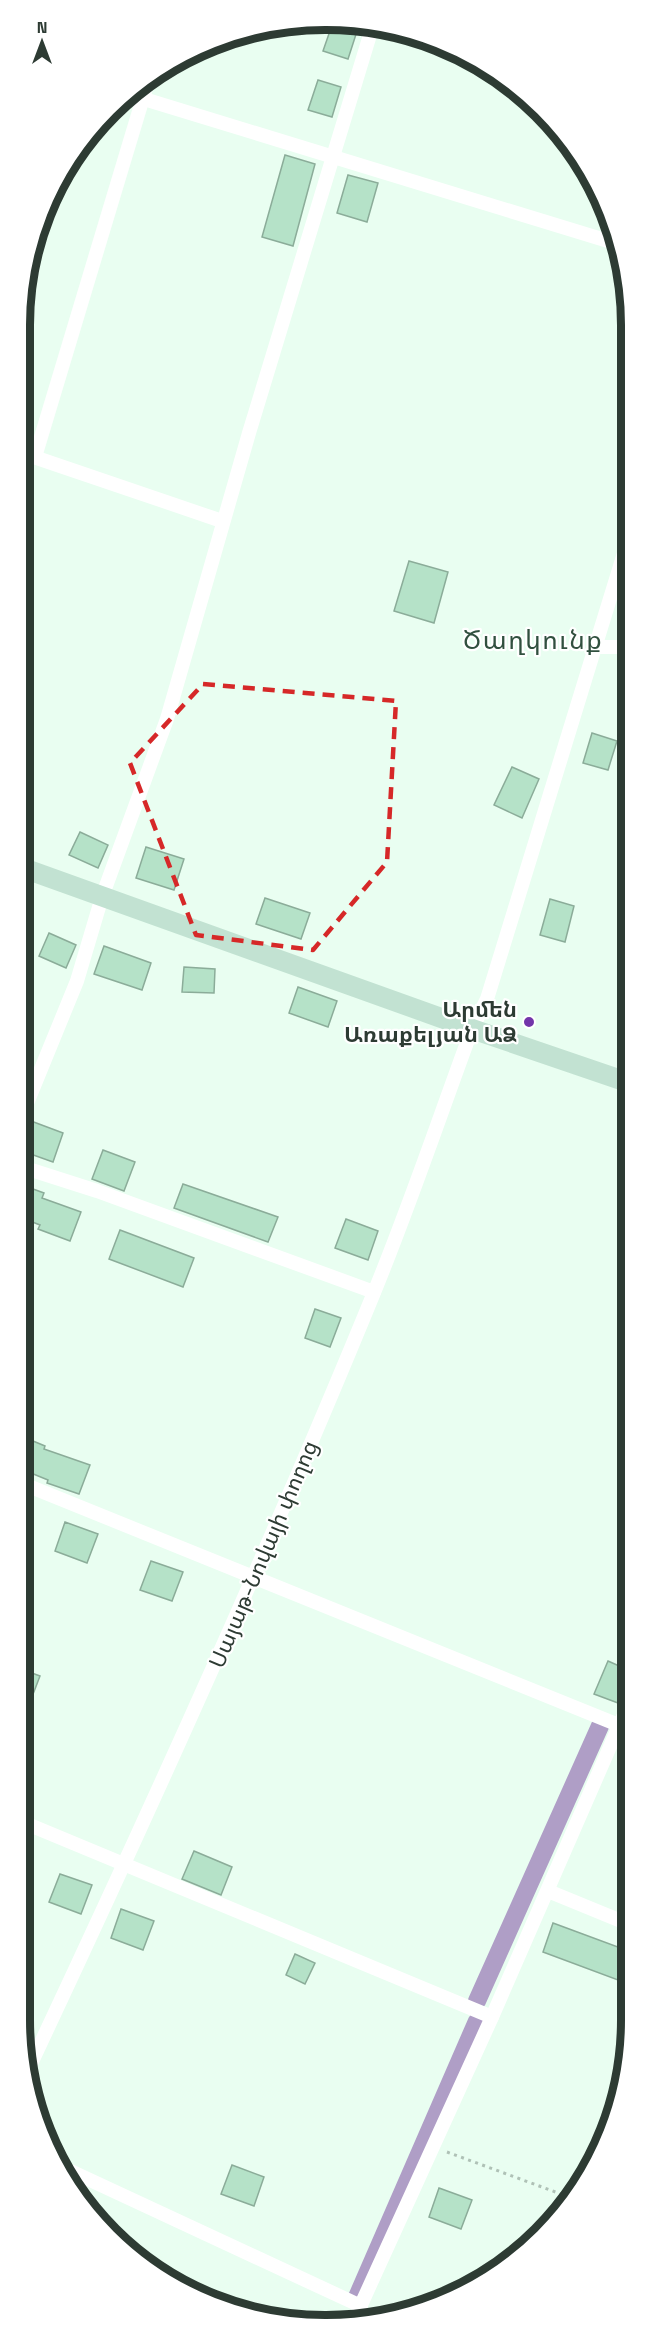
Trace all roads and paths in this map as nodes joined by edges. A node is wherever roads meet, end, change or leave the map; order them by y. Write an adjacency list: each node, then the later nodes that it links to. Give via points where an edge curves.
1 (370, 34): 3 (street)
2 (138, 97): 3 (street); 5 (street)
3 (333, 155): 4 (street); 6 (street)
4 (608, 241)
5 (30, 456): 6 (street)
6 (222, 521): 11 (street, via 166,719)
7 (621, 562): 8 (street, Սայաթ-Նովայի փողոց)
8 (594, 647): 9 (street); 12 (street, Սայաթ-Նովայի փողոց, via 487,999)
9 (621, 647)
10 (30, 871): 11 (main road)
11 (102, 897): 12 (main road); 14 (street, via 77,981)
12 (472, 1029): 13 (main road); 16 (street, Սայաթ-Նովայի փողոց)
13 (621, 1080)
14 (30, 1094)
15 (30, 1170): 16 (street)
16 (374, 1292): 18 (street, Սայաթ-Նովայի փողոց)
17 (30, 1487): 18 (street)
18 (254, 1577): 19 (street); 22 (street, Սայաթ-Նովայի փողոց)
19 (621, 1725)
20 (621, 1730): 23 (street)
21 (30, 1825): 22 (street)
22 (125, 1865): 25 (street); 26 (street, Սայաթ-Նովայի փողոց)
23 (548, 1892): 24 (street); 25 (street)
24 (621, 1921)
25 (492, 2017): 27 (street)
26 (33, 2059)
27 (434, 2147): 29 (path); 30 (street)
28 (73, 2173): 30 (street)
29 (563, 2195)
30 (358, 2312)

